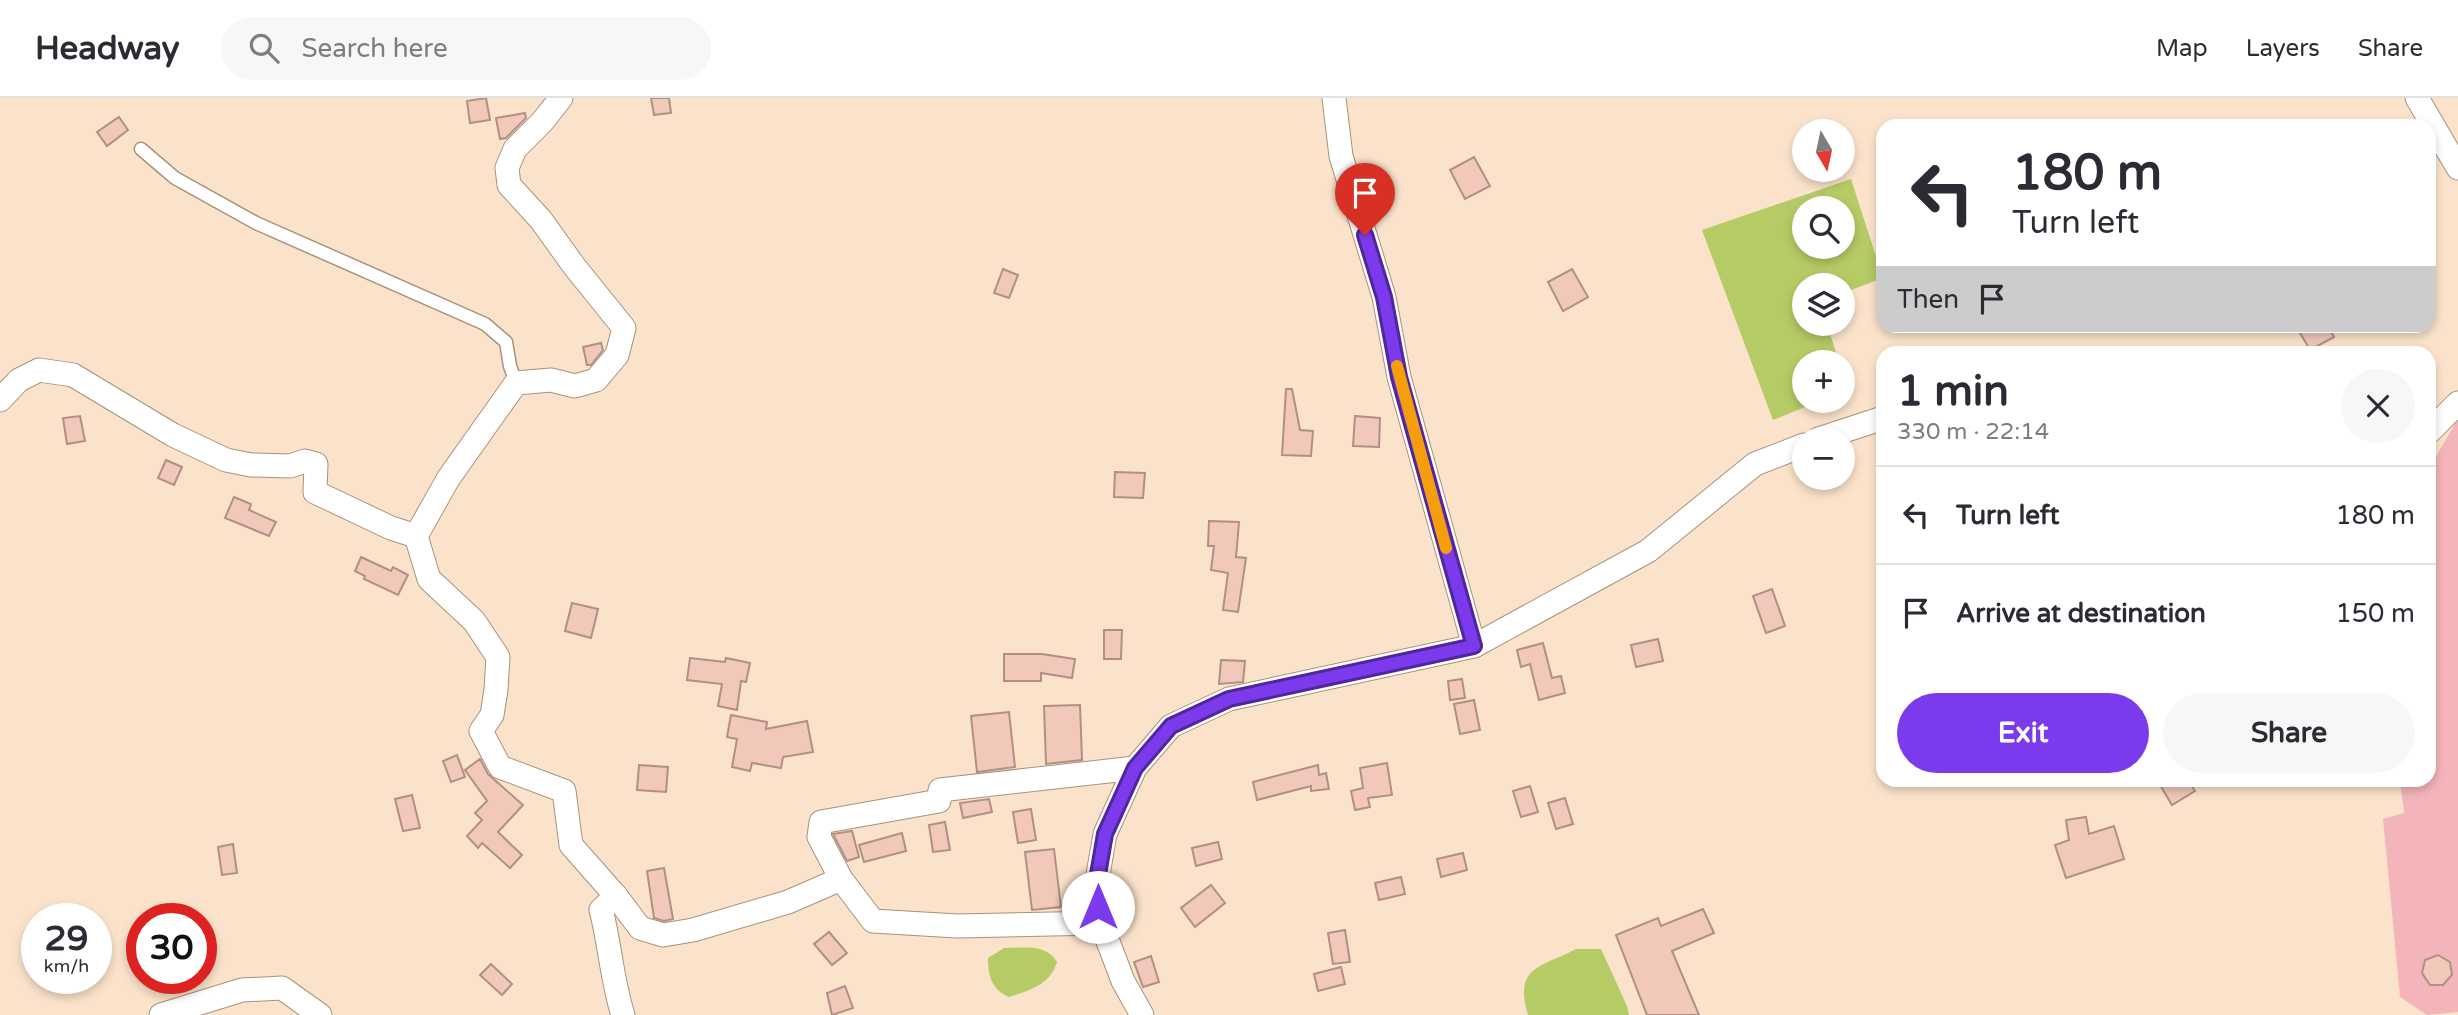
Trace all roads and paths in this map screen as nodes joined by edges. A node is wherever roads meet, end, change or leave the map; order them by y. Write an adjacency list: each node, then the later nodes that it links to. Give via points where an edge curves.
1 (561, 98): 8 (street, via 515,149 507,168 509,185 624,327 617,355 596,380 575,386 551,380)
2 (1334, 98): 16 (street, via 1341,156 1384,297 1399,377)
3 (2417, 98): 4 (street)
4 (2429, 119)
5 (2436, 130): 7 (street)
6 (141, 149): 8 (lane, via 175,178 256,223 485,324 506,342)
7 (2458, 168)
8 (516, 383): 15 (street, via 448,479)
9 (0, 400): 15 (street, via 19,380 38,370 73,375 173,435 226,460 251,465 316,464 315,492)
10 (2458, 403): 12 (street)
11 (1876, 420): 13 (street)
12 (2436, 425)
13 (1855, 427)
14 (1792, 450): 16 (street, via 1755,464 1648,551)
15 (416, 536): 19 (street, via 429,579 474,621 498,657 492,715 481,732 500,766 564,791 571,845)
16 (1474, 646): 17 (street, via 1229,699 1171,726)
17 (1135, 768): 18 (street, via 940,790 939,801 821,822 819,837); 20 (street, via 1105,834 1095,892)
18 (841, 879): 19 (street, via 788,902 663,935 640,928); 20 (street, via 873,921 957,926)
19 (616, 896): 23 (street, via 601,910)
20 (1101, 923): 24 (street, via 1123,981)
21 (161, 1015): 22 (street, via 242,990 282,988)
22 (320, 1015)
23 (623, 1015)
24 (1142, 1015)

